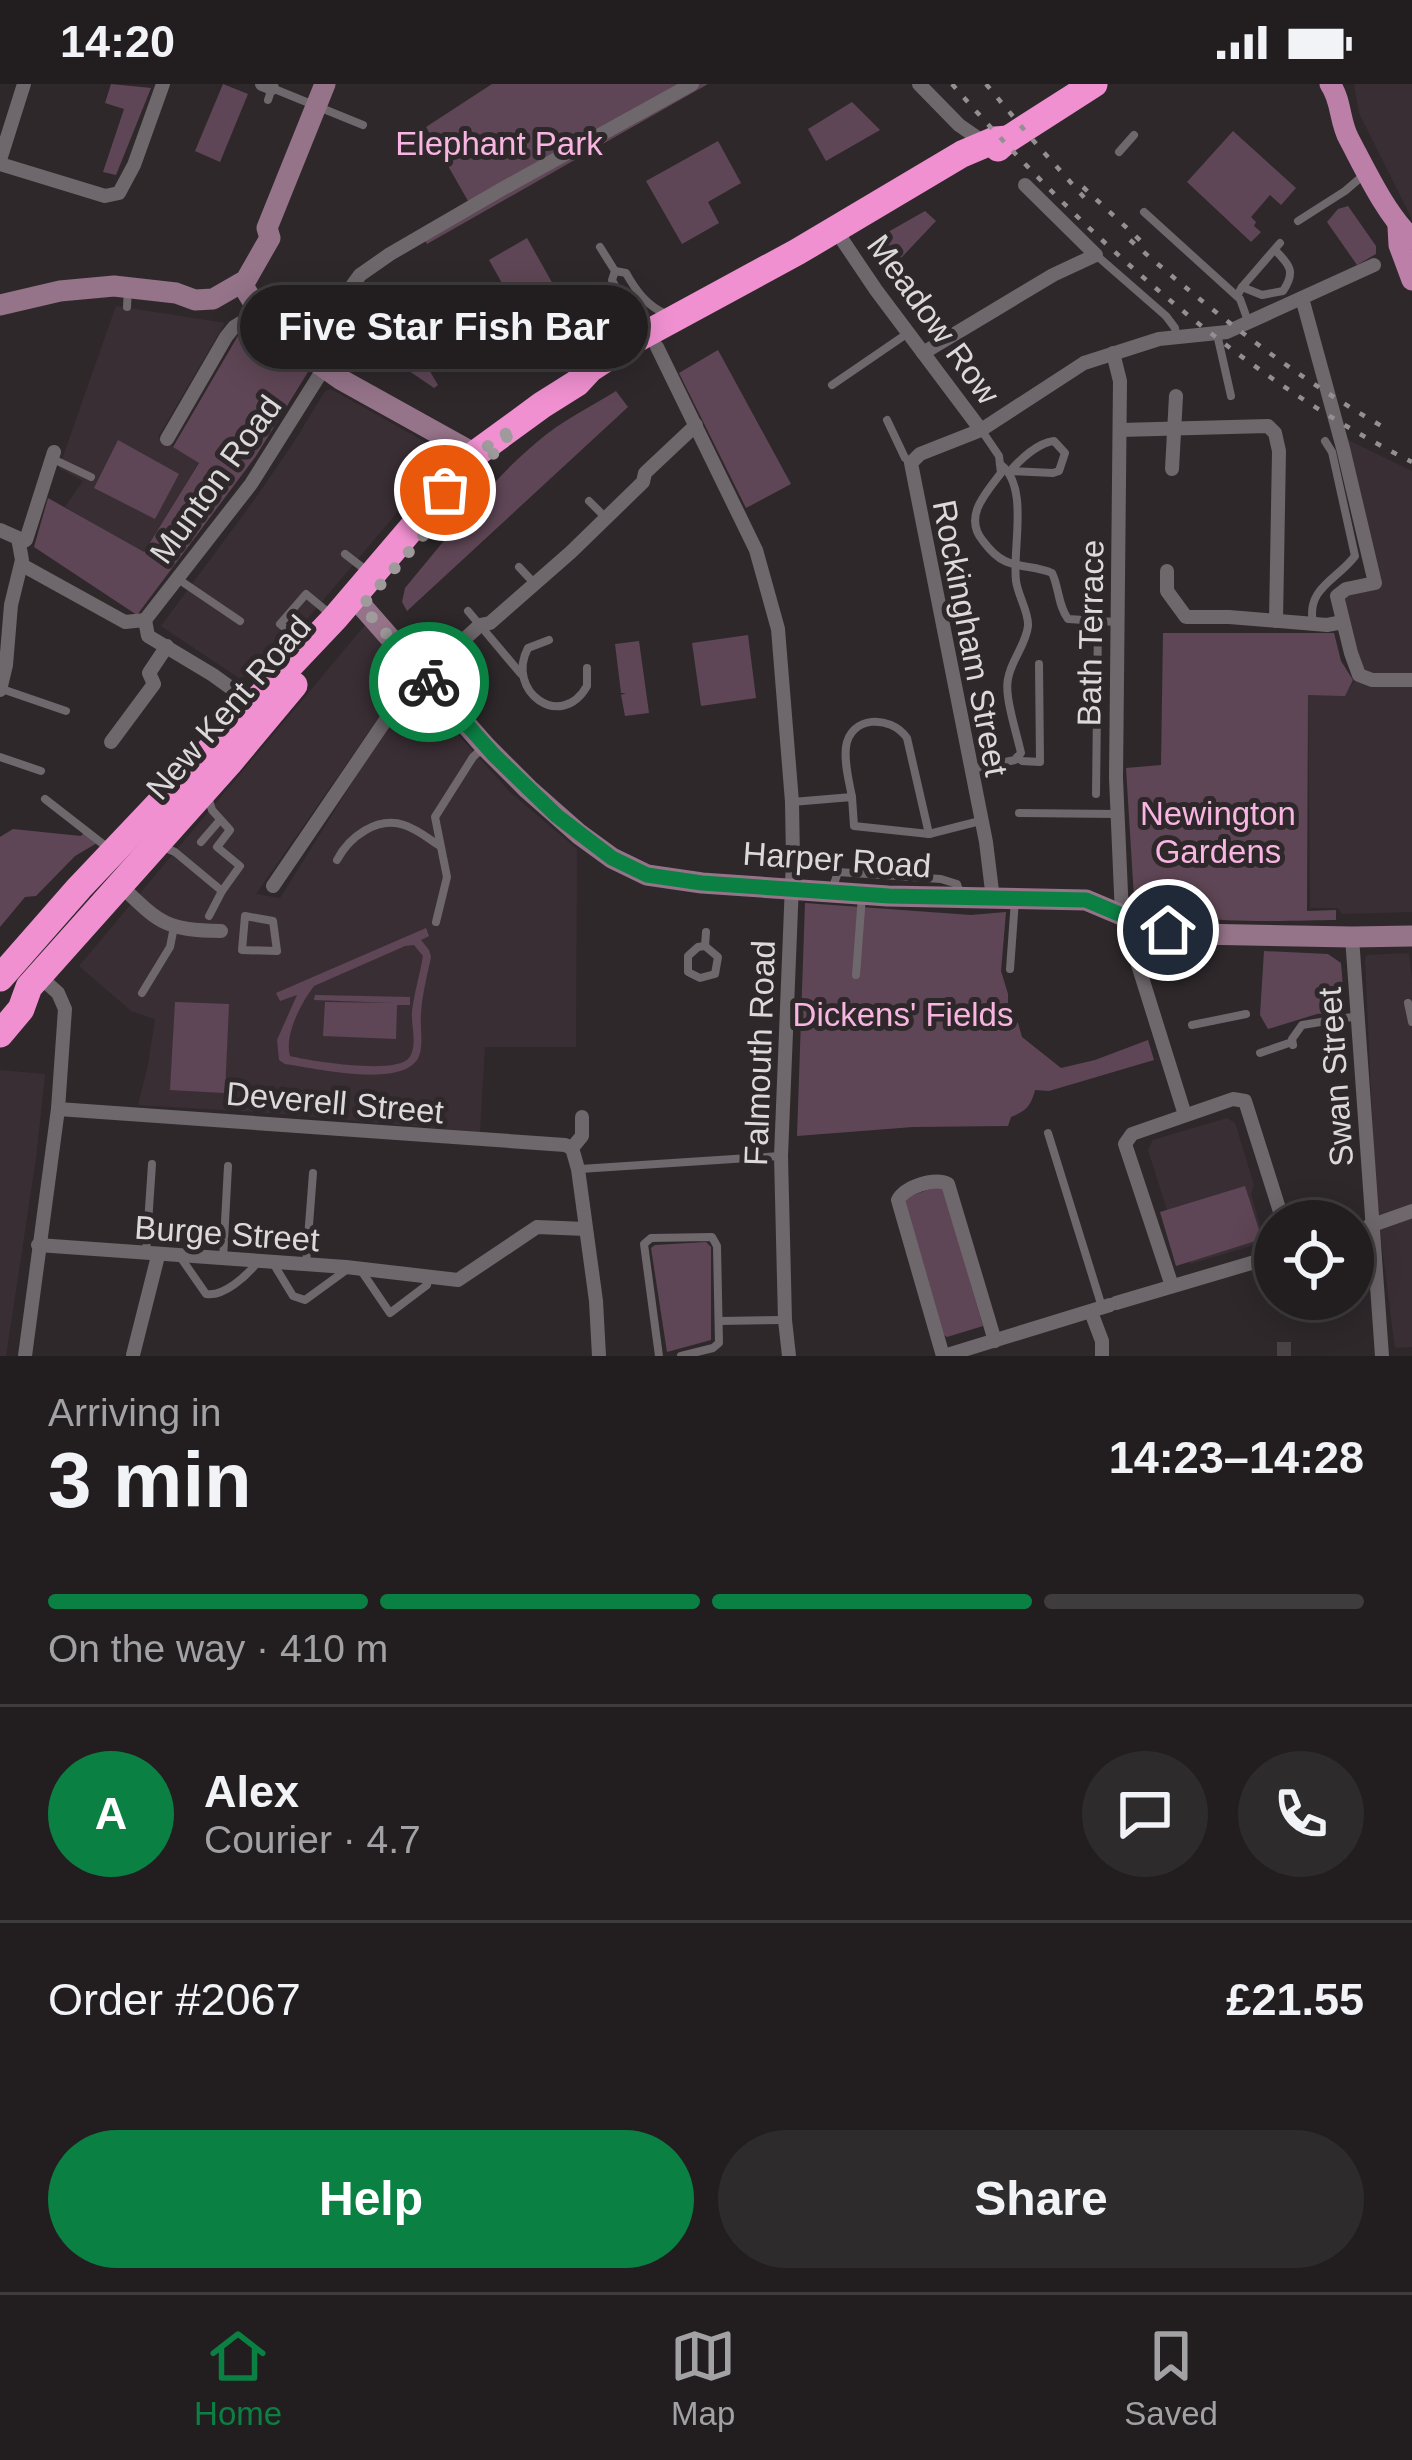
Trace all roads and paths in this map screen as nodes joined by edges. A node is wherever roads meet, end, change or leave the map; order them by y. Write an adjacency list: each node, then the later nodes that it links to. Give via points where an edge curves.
1 (24, 84): 13 (street)
2 (163, 84): 13 (street, via 126,183 113,196)
3 (692, 84): 38 (street, Munton Road, via 360,275 330,316)
4 (919, 84): 11 (street, via 958,125)
5 (1094, 84): 11 (highway, New Kent Road)
6 (1337, 87): 14 (main road, via 1349,140)
7 (267, 91): 8 (lane)
8 (329, 102): 9 (lane); 24 (main road, via 256,266)
9 (363, 125)
10 (1134, 135): 12 (lane)
11 (996, 141): 19 (highway, New Kent Road, via 987,157); 30 (highway, New Kent Road, via 872,199)
12 (1119, 152)
13 (0, 162)
14 (1367, 172): 17 (lane); 18 (main road)
15 (1025, 185): 21 (street)
16 (1144, 212): 26 (lane)
17 (1298, 221)
18 (1405, 233): 25 (main road, via 1399,245)
19 (843, 241): 33 (street, Meadow Row); 34 (highway, New Kent Road)
20 (600, 247): 23 (lane)
21 (1096, 255): 35 (lane, via 1166,316); 37 (street)
22 (1374, 265): 27 (street, Rockingham Street)
23 (614, 271): 30 (lane, via 626,273 653,308); 34 (lane)
24 (237, 280): 28 (main road, via 200,301 176,292 60,291); 29 (main road)
25 (1412, 280)
26 (1239, 292): 26 (lane, via 1283,291 1290,270 1277,246); 31 (lane)
27 (1302, 298): 31 (street, Rockingham Street); 76 (street, via 1375,583 1336,596)
28 (0, 305)
29 (259, 312): 38 (main road); 48 (street, via 226,337)
30 (676, 317): 34 (highway, New Kent Road)
31 (1248, 321): 32 (street, Rockingham Street)
32 (1217, 332): 35 (street, Rockingham Street); 41 (lane)
33 (908, 333): 37 (street, Meadow Row); 39 (lane)
34 (642, 337): 43 (street, Falmouth Road); 44 (highway, New Kent Road, via 598,382 577,383)
35 (1176, 337): 36 (street, Rockingham Street)
36 (1113, 352): 45 (street, Rockingham Street); 46 (street, Bath Terrace)
37 (923, 353): 45 (street, Meadow Row)
38 (317, 362): 50 (main road, via 359,395); 67 (street, Munton Road, via 251,484)
39 (832, 385)
40 (1176, 396): 47 (street)
41 (1231, 396)
42 (887, 420): 52 (lane)
43 (696, 425): 58 (street, via 640,468 643,482); 99 (street, Falmouth Road, via 756,550 776,614)
44 (514, 428): 50 (highway, New Kent Road); 69 (highway, New Kent Road)
45 (981, 430): 52 (street, Rockingham Street); 53 (lane)
46 (1120, 430): 47 (street); 75 (street, Bath Terrace)
47 (1174, 430): 54 (street); 73 (street, via 1268,426 1275,433)
48 (167, 439)
49 (1325, 441): 77 (lane, via 1355,556 1311,603)
50 (476, 454): 66 (highway, New Kent Road)
51 (53, 455): 56 (lane); 60 (street)
52 (911, 463): 93 (street, Rockingham Street)
53 (1000, 464): 55 (lane); 63 (lane, via 976,510 976,532)
54 (1172, 469)
55 (1010, 471): 55 (lane, via 1047,442 1065,453 1053,473); 63 (lane)
56 (91, 478)
57 (589, 501): 58 (lane)
58 (606, 519): 68 (street)
59 (0, 530): 60 (street)
60 (20, 543): 62 (street)
61 (345, 554): 66 (lane)
62 (22, 565): 71 (street, via 125,622); 86 (street)
63 (1016, 565): 74 (lane, via 1052,573 1068,619); 92 (lane, via 1029,620 1006,682)
64 (519, 567): 68 (lane)
65 (1167, 571): 73 (street, via 1167,591 1186,617)
66 (372, 575): 87 (highway, New Kent Road)
67 (177, 578): 71 (street, Munton Road); 72 (lane)
68 (535, 584): 78 (street)
69 (362, 606): 83 (main road, Harper Road); 95 (highway, New Kent Road)
70 (468, 611): 78 (lane)
71 (146, 620): 80 (street, via 148,636)
72 (240, 621)
73 (1276, 621): 77 (street)
74 (1098, 622): 75 (lane); 96 (lane)
75 (1116, 622): 101 (street, Bath Terrace)
76 (1343, 622): 77 (street); 85 (street, via 1359,675)
77 (1313, 624)
78 (480, 625): 83 (street); 84 (lane)
79 (549, 640): 84 (lane, via 528,648)
80 (167, 646): 87 (street); 89 (street, via 149,673 154,684)
81 (1039, 664): 92 (lane, via 1040,762)
82 (587, 668): 84 (lane, via 583,694 565,706 538,700)
83 (421, 673): 90 (main road, Harper Road); 111 (street)
84 (522, 675)
85 (1412, 680)
86 (0, 689): 88 (lane)
87 (253, 704): 108 (highway, New Kent Road)
88 (66, 711)
89 (111, 742)
90 (485, 746): 107 (lane, via 437,811); 112 (main road, Harper Road, via 557,816 647,875 702,888)
91 (0, 757): 94 (lane)
92 (1017, 757): 93 (lane)
93 (971, 769): 103 (street, Rockingham Street)
94 (41, 771)
95 (206, 789): 102 (lane); 106 (highway, New Kent Road)
96 (1096, 794)
97 (852, 797): 99 (lane); 104 (lane, via 854,826); 104 (lane, via 849,737 873,722 898,726)
98 (45, 799): 108 (lane)
99 (792, 802): 112 (street, Falmouth Road)
100 (1019, 813): 101 (lane)
101 (1117, 814): 119 (street, Bath Terrace)
102 (220, 820): 105 (lane); 113 (lane, via 230,830 217,847 240,866)
103 (980, 821): 104 (lane); 117 (street, Rockingham Street)
104 (928, 834)
105 (201, 842)
106 (157, 845): 110 (highway, New Kent Road); 113 (lane, via 187,857)
107 (441, 847): 109 (lane, via 387,823 360,834); 120 (lane, via 447,877)
108 (113, 854): 130 (highway, New Kent Road)
109 (337, 860)
110 (120, 885): 121 (street); 130 (highway, New Kent Road)
111 (273, 886)
112 (792, 889): 114 (main road, Harper Road); 144 (street, Falmouth Road)
113 (222, 891): 118 (lane)
114 (831, 892): 115 (main road, Harper Road); 116 (lane, via 838,872 941,879 957,884)
115 (862, 894): 116 (main road, Harper Road); 129 (lane)
116 (962, 899): 117 (main road, Harper Road)
117 (1004, 899): 119 (main road, Harper Road, via 1086,900); 128 (lane)
118 (209, 916)
119 (1127, 918): 126 (main road, Harper Road, via 1196,934); 140 (street, Bath Terrace)
120 (436, 922)
121 (174, 927): 122 (street); 131 (lane)
122 (221, 931): 123 (lane)
123 (243, 932): 123 (lane, via 244,916 273,921 277,951 242,950)
124 (706, 932): 127 (lane)
125 (1412, 936): 126 (main road, Harper Road)
126 (1352, 938): 134 (street, Swan Street)
127 (705, 946): 127 (lane, via 718,957 715,974 700,978 688,973 688,956)
128 (1010, 969)
129 (856, 975)
130 (16, 990): 137 (highway, New Kent Road, via 21,1010); 139 (street, via 58,994 64,1009)
131 (142, 993)
132 (1408, 1003): 135 (lane)
133 (1246, 1014): 136 (lane)
134 (1358, 1016): 138 (lane, via 1302,1025 1293,1043); 150 (street, Swan Street)
135 (1412, 1022)
136 (1192, 1025)
137 (0, 1034)
138 (1261, 1053)
139 (58, 1109): 143 (street, Deverell Street); 154 (street)
140 (1185, 1114): 149 (street, via 1233,1099 1248,1104); 163 (street, via 1125,1144)
141 (582, 1117): 143 (street)
142 (1048, 1133): 164 (lane)
143 (572, 1148): 147 (street)
144 (781, 1156): 147 (lane); 165 (street, Falmouth Road)
145 (152, 1164): 155 (lane)
146 (228, 1166): 157 (lane)
147 (578, 1169): 153 (street)
148 (313, 1173): 160 (lane)
149 (1276, 1200)
150 (1372, 1200)
151 (1412, 1211): 152 (street)
152 (1374, 1226): 176 (street, Swan Street)
153 (586, 1229): 162 (street, via 537,1227 458,1280); 170 (street)
154 (38, 1245): 155 (street, Burge Street); 169 (street)
155 (152, 1255): 156 (street, Burge Street); 168 (street)
156 (181, 1258): 157 (street, Burge Street); 159 (lane, via 211,1296)
157 (223, 1261): 159 (street, Burge Street)
158 (1254, 1262): 163 (street)
159 (265, 1263): 160 (street, Burge Street); 161 (lane, via 305,1300)
160 (306, 1265): 161 (street, Burge Street)
161 (354, 1268): 162 (street, Burge Street); 162 (lane, via 390,1313 427,1285)
162 (420, 1277)
163 (1172, 1286): 164 (street)
164 (1105, 1307): 167 (street); 175 (street)
165 (785, 1320): 166 (lane); 173 (street, Falmouth Road)
166 (719, 1321): 171 (lane, via 715,1239 645,1241); 172 (lane, via 716,1347)
167 (994, 1341): 174 (street); 174 (street, via 948,1184 940,1180 898,1200)
168 (133, 1354)
169 (25, 1356)
170 (599, 1356)
171 (659, 1356)
172 (681, 1356)
173 (789, 1356)
174 (944, 1356)
175 (1102, 1356)
176 (1382, 1356)

